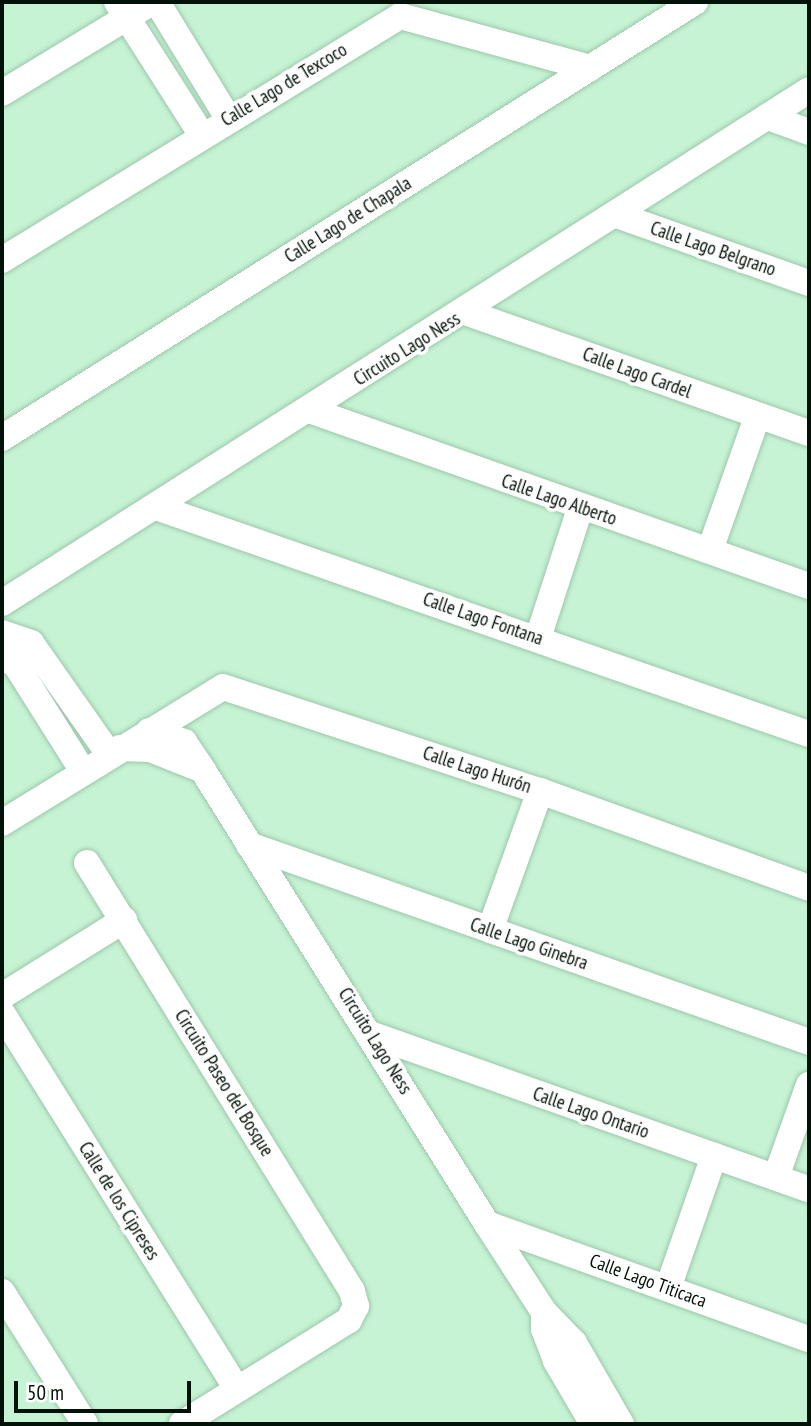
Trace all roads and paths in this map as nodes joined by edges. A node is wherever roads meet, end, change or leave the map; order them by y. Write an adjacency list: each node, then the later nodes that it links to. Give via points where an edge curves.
1 (155, 2): 3 (street); 8 (street)
2 (695, 2): 4 (street, Calle Lago de Chapala)
3 (122, 10): 6 (street); 10 (street)
4 (590, 68): 8 (street, Calle Lago de Texcoco, via 400,16); 18 (street, Calle Lago de Chapala)
5 (809, 90): 7 (street, Circuito Lago Ness)
6 (2, 93)
7 (768, 117): 9 (street); 11 (street, Circuito Lago Ness)
8 (228, 118): 10 (street, Calle Lago de Texcoco)
9 (809, 132)
10 (201, 134): 12 (street, Calle Lago de Texcoco)
11 (617, 215): 13 (street, Calle Lago Belgrano); 14 (street, Circuito Lago Ness)
12 (2, 260)
13 (809, 283)
14 (465, 312): 15 (street, Circuito Lago Ness); 16 (street, Calle Lago Cardel)
15 (309, 410): 19 (street, Circuito Lago Ness); 20 (street, Calle Lago Alberto)
16 (757, 416): 17 (street, Calle Lago Cardel); 21 (street)
17 (809, 431)
18 (2, 438)
19 (156, 507): 23 (street, Circuito Lago Ness); 24 (street, Calle Lago Fontana)
20 (580, 509): 21 (street, Calle Lago Alberto); 24 (street)
21 (710, 550): 22 (street, Calle Lago Alberto)
22 (809, 586)
23 (6, 600): 25 (street, via 12,620)
24 (538, 638): 27 (street, Calle Lago Fontana)
25 (3, 640): 28 (street, via 31,643); 29 (street)
26 (149, 730): 28 (street, Calle Lago Hurón); 30 (street, Circuito Lago Ness, via 184,742); 31 (street, Calle Lago Hurón, via 223,687)
27 (809, 734)
28 (115, 751): 29 (street); 30 (street, via 159,751)
29 (82, 771): 32 (street)
30 (204, 772): 33 (street, Circuito Lago Ness)
31 (540, 791): 35 (street, Calle Lago Hurón); 37 (street)
32 (2, 823)
33 (249, 845): 37 (street, Calle Lago Ginebra); 40 (street, Circuito Lago Ness)
34 (87, 863): 36 (street, Circuito Paseo del Bosque)
35 (809, 888)
36 (124, 920): 38 (street); 51 (street, Circuito Paseo del Bosque, via 352,1291 356,1306 349,1320)
37 (490, 930): 41 (street, Calle Lago Ginebra)
38 (2, 996)
39 (2, 1013): 51 (street, Calle de los Cipreses)
40 (373, 1035): 43 (street, Calle Lago Ontario); 46 (street, Circuito Lago Ness)
41 (809, 1042)
42 (809, 1085): 44 (street)
43 (714, 1156): 44 (street, Calle Lago Ontario); 47 (street)
44 (776, 1177): 45 (street, Calle Lago Ontario)
45 (809, 1189)
46 (487, 1224): 47 (street, Calle Lago Titicaca); 49 (street, Circuito Lago Ness)
47 (668, 1288): 50 (street, Calle Lago Titicaca)
48 (2, 1292): 53 (street)
49 (544, 1312): 52 (street, Circuito Lago Ness, via 573,1343); 55 (street, Circuito Lago Ness, via 544,1329 556,1361)
50 (809, 1339)
51 (237, 1389): 54 (street)
52 (623, 1423)
53 (85, 1424)
54 (182, 1424)
55 (593, 1424)

